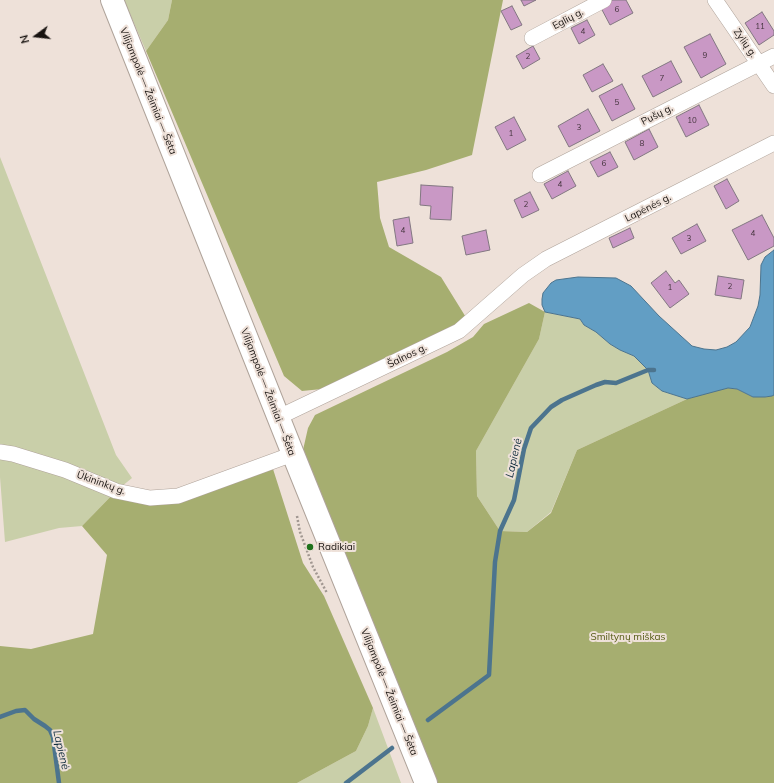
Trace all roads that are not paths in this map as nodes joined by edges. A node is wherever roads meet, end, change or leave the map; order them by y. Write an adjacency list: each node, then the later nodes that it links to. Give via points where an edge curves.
1 (112, 0): 11 (main road, Vilijampolė — Žeimiai — Šėta)
2 (604, 0): 4 (street, Eglių g.)
3 (715, 0): 6 (street, Zylių g.)
4 (532, 38)
5 (774, 56): 6 (street, Pušų g.)
6 (759, 64): 7 (street, Zylių g.); 9 (street, Pušų g.)
7 (774, 86)
8 (774, 143): 10 (street, Lapėnės g., via 546,259)
9 (540, 175)
10 (523, 275): 11 (street, Šalnos g., via 459,331)
11 (279, 417): 13 (main road, Vilijampolė — Žeimiai — Šėta)
12 (0, 452): 13 (street, Ūkininkų g., via 65,470 116,491 150,498 178,496)
13 (293, 454): 14 (main road, Vilijampolė — Žeimiai — Šėta)
14 (426, 783)

